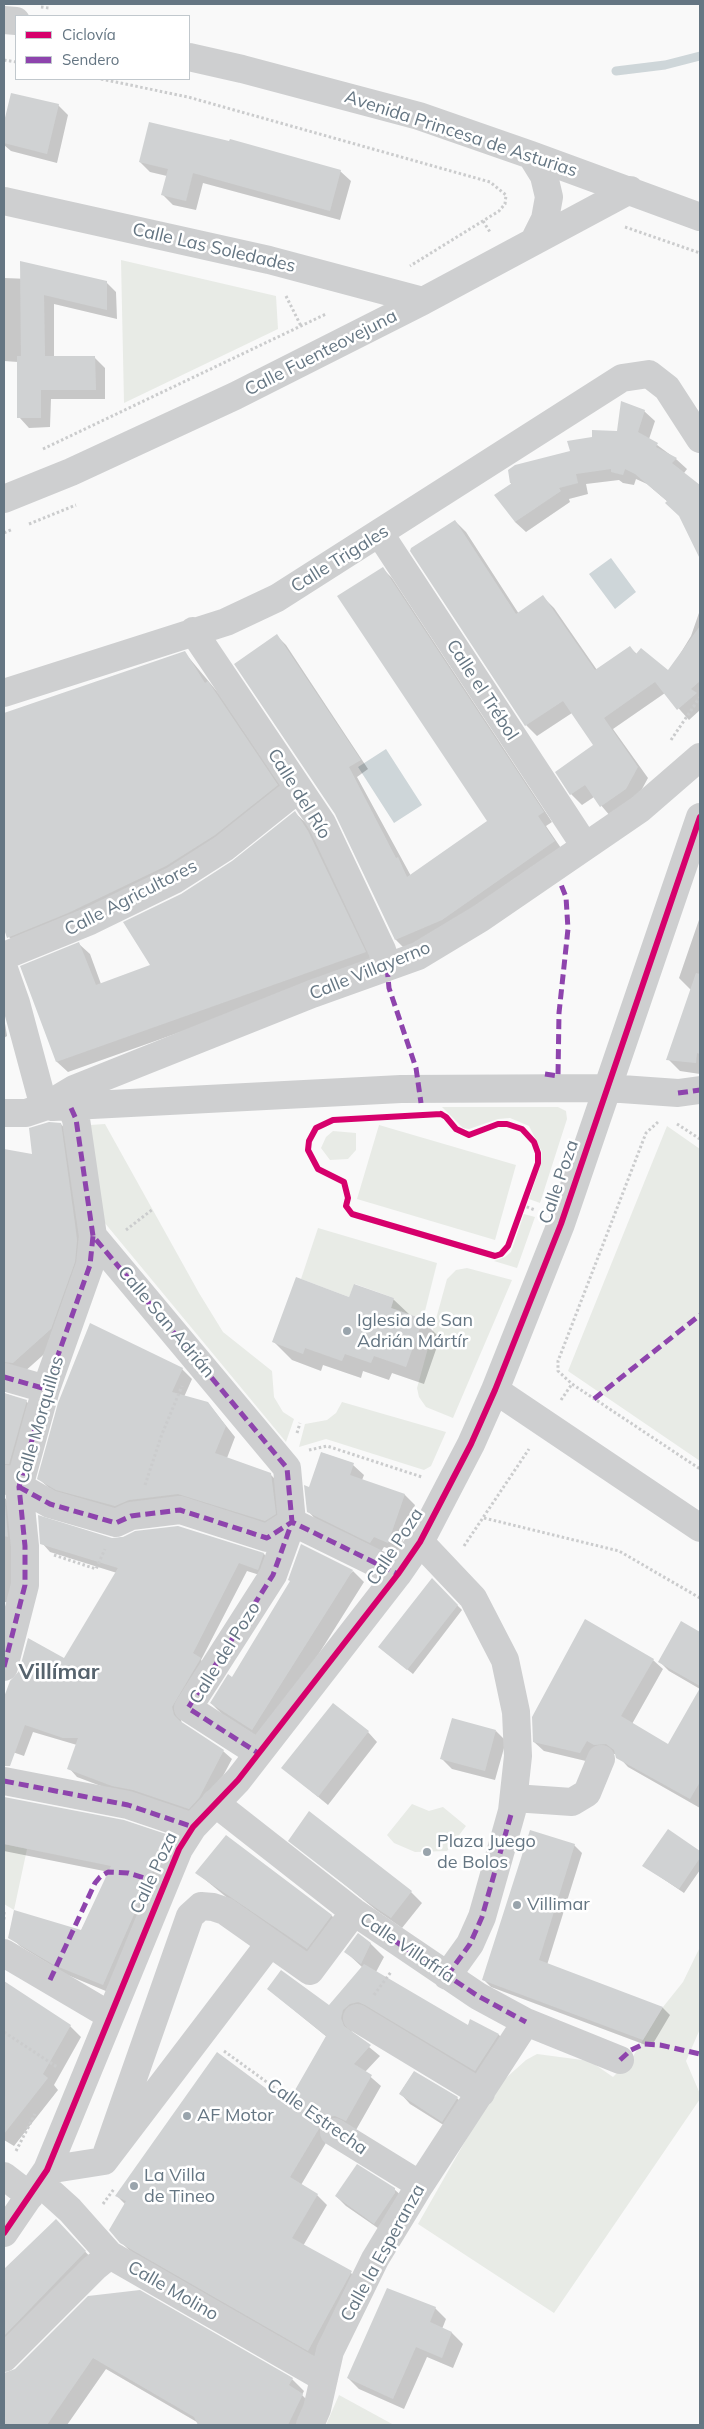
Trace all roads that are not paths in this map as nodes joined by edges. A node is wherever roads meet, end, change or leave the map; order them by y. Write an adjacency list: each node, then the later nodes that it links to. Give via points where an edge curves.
1 (190, 56): 2 (street, Avenida Princesa de Asturias, via 418,116)
2 (531, 155): 3 (street, Avenida Princesa de Asturias); 6 (street, via 544,176 549,197 545,219)
3 (630, 190): 5 (street, Avenida Princesa de Asturias); 6 (street, Calle Fuenteovejuna)
4 (4, 201): 7 (street, Calle Las Soledades, via 269,260)
5 (700, 217)
6 (534, 241): 7 (street, Calle Fuenteovejuna)
7 (423, 301): 9 (street, Calle Fuenteovejuna, via 235,396)
8 (700, 439): 10 (street, Calle Trigales, via 667,388 649,374 622,378)
9 (4, 499)
10 (380, 534): 11 (street, Calle Trigales, via 277,598 226,622); 16 (street, Calle el Trébol)
11 (193, 631): 12 (street, Calle Trigales); 14 (street, Calle del Río)
12 (4, 693)
13 (700, 757): 16 (street, Calle Villayerno, via 640,809)
14 (298, 789): 17 (street, Calle Agricultores, via 224,848 174,880 90,921); 18 (street, Calle del Río, via 322,823)
15 (700, 817): 20 (street, Calle Poza)
16 (585, 846): 18 (street, Calle Villayerno, via 460,931 418,956)
17 (4, 956)
18 (387, 967): 22 (street, Calle Villayerno, via 74,1089)
19 (4, 969): 22 (street)
20 (607, 1088): 21 (street); 22 (street, via 401,1088); 27 (street, Calle Poza, via 561,1224)
21 (693, 1097)
22 (58, 1107): 23 (street, Calle Villayerno); 24 (street, via 76,1119)
23 (4, 1113)
24 (93, 1236): 26 (street, Calle Morquillas, via 90,1265); 29 (street, Calle San Adrián, via 286,1468)
25 (4, 1377): 26 (street)
26 (46, 1388): 28 (street, Calle Morquillas)
27 (495, 1390): 30 (street); 31 (street, Calle Poza)
28 (11, 1482): 29 (street, via 50,1504 126,1519 180,1510 267,1538); 33 (street, Calle Morquillas, via 25,1546 25,1586)
29 (292, 1522): 32 (street); 34 (street, Calle del Pozo, via 273,1575 188,1708)
30 (700, 1528)
31 (420, 1542): 32 (street, Calle Poza); 38 (street, via 473,1598 505,1660 516,1712 518,1756)
32 (398, 1574): 34 (street, Calle Poza)
33 (4, 1667)
34 (258, 1753): 37 (street, Calle Poza)
35 (601, 1759): 38 (street, via 587,1793 572,1802)
36 (4, 1781): 39 (street, via 128,1805)
37 (215, 1803): 39 (street, Calle Poza); 40 (street, Calle Villafría)
38 (513, 1804): 43 (street, via 482,1917 470,1944)
39 (193, 1827): 44 (street, Calle Poza, via 179,1849)
40 (354, 1912): 41 (street, via 310,1971); 43 (street, Calle Villafría)
41 (270, 1943): 50 (street); 50 (street, via 225,1911 200,1906 190,1916)
42 (4, 1953): 44 (street)
43 (447, 1976): 46 (street, Calle Villafría)
44 (109, 2015): 52 (street, Calle Poza)
45 (357, 2018): 48 (street)
46 (526, 2022): 47 (street, Calle Villafría); 48 (street, Calle la Esperanza)
47 (620, 2060)
48 (481, 2093): 53 (street, Calle la Esperanza)
49 (334, 2132): 53 (street, Calle Estrecha)
50 (104, 2162): 52 (street)
51 (9, 2166): 52 (street, Calle Molino)
52 (39, 2183): 54 (street, Calle Poza); 55 (street, Calle Molino, via 70,2210)
53 (420, 2185): 57 (street, Calle la Esperanza, via 375,2259 330,2351)
54 (4, 2233)
55 (110, 2255): 56 (street); 57 (street, Calle Molino)
56 (4, 2358)
57 (324, 2378): 58 (street, Calle la Esperanza)
58 (310, 2425)

